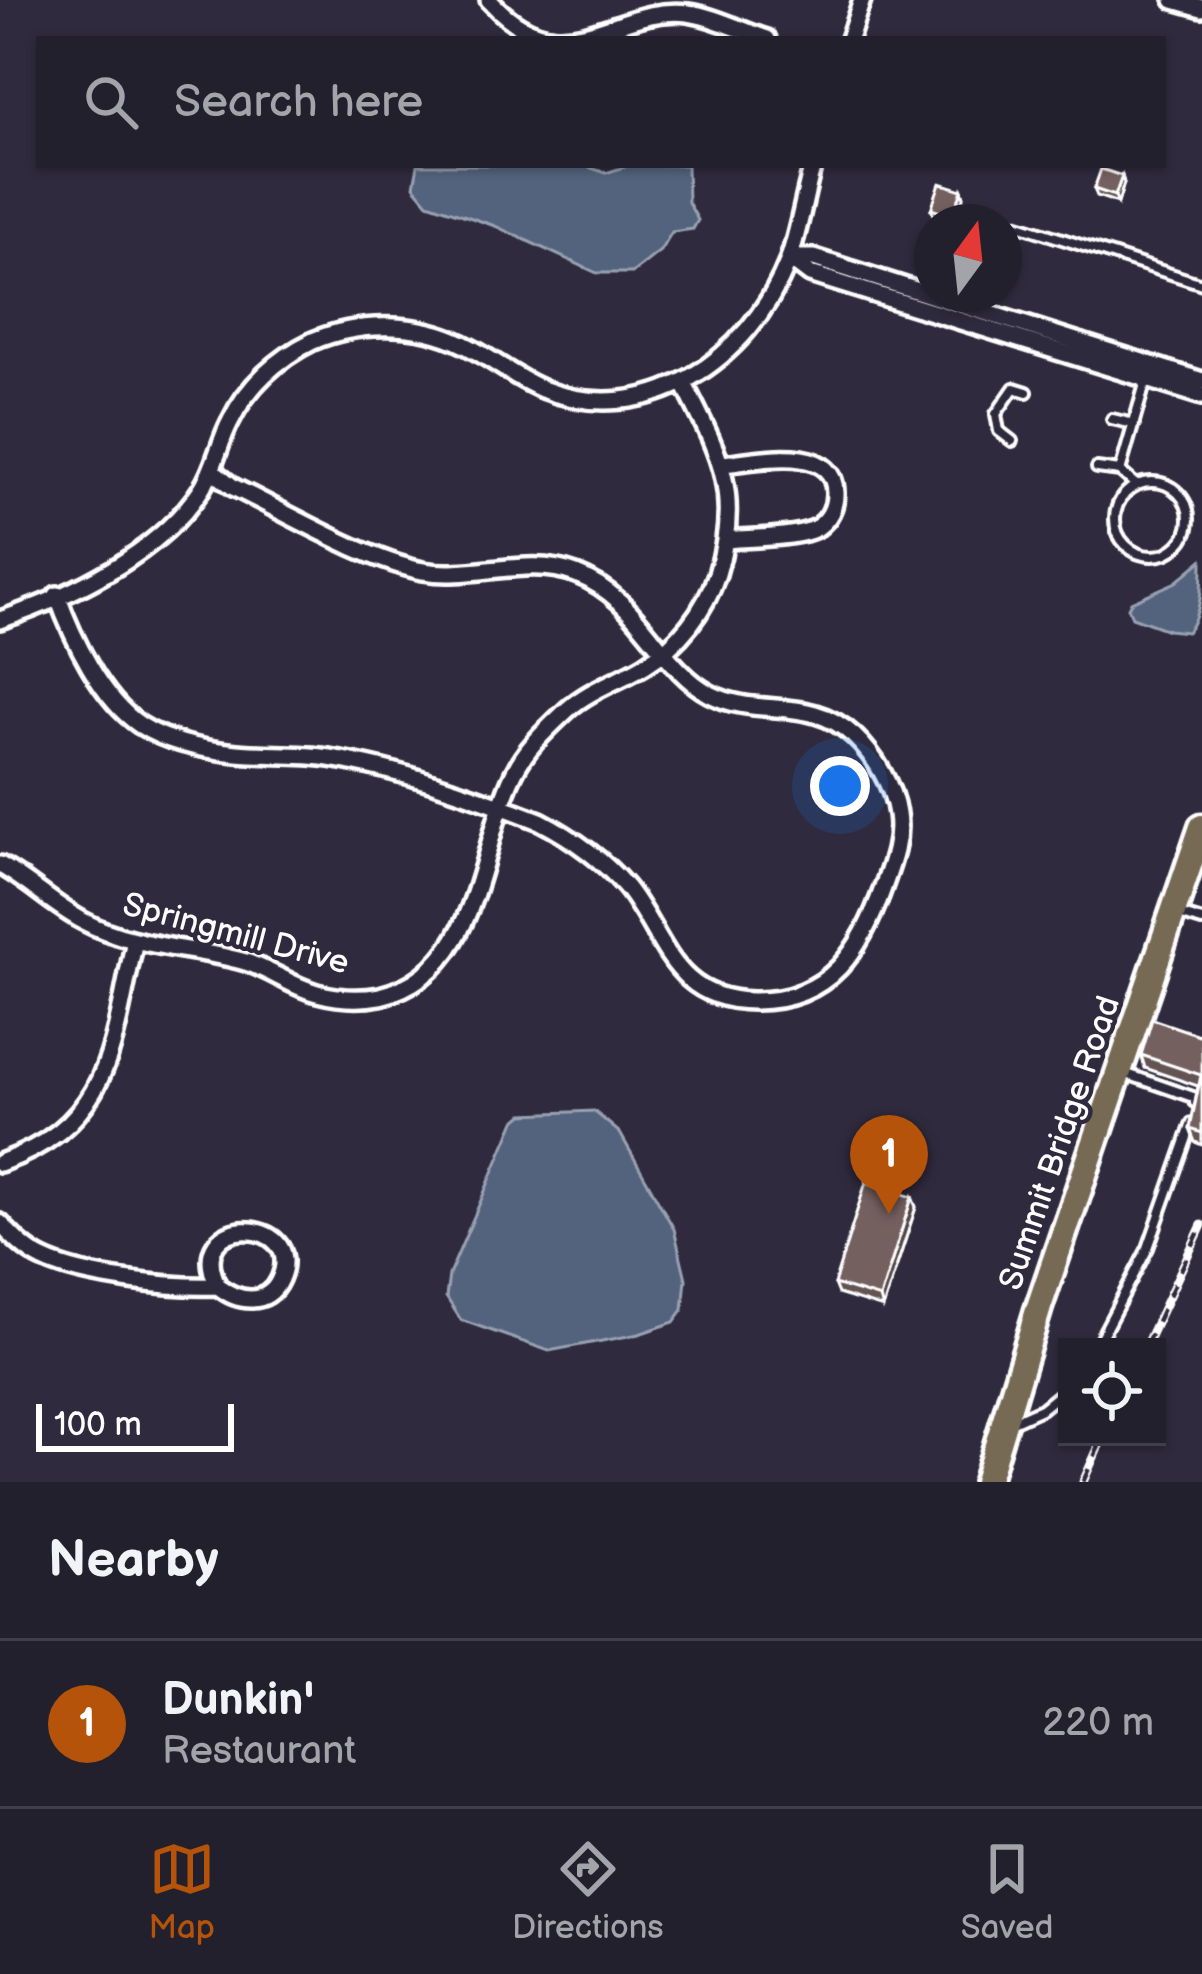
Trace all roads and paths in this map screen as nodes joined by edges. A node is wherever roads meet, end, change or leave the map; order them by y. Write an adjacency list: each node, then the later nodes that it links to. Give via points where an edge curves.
1 (489, 0): 6 (street, via 532,31)
2 (862, 0): 9 (street)
3 (1174, 0): 5 (street)
4 (687, 6): 7 (street); 8 (street)
5 (1202, 8)
6 (555, 36)
7 (587, 36)
8 (760, 36)
9 (850, 36)
10 (812, 168): 12 (street)
11 (1022, 226): 13 (lane)
12 (789, 259): 14 (street, via 814,258); 16 (street, via 745,335)
13 (1202, 284)
14 (1149, 371): 15 (street); 18 (street); 20 (lane)
15 (1202, 381)
16 (684, 384): 22 (street, Springmill Drive); 24 (street, via 650,396 590,400 536,386 430,332 343,332 262,376 230,421)
17 (1027, 392): 21 (lane, via 1014,388 996,414 998,431)
18 (1202, 396)
19 (1112, 419): 20 (lane)
20 (1134, 424): 25 (lane)
21 (1012, 441)
22 (723, 464): 27 (street, Springmill Drive); 27 (street, via 808,460 835,489 831,512 815,529)
23 (1097, 468): 25 (lane)
24 (212, 470): 28 (street, via 156,541); 30 (street, via 403,565 447,573 574,572 615,596)
25 (1120, 471): 26 (lane)
26 (1136, 485): 26 (lane, via 1116,507 1120,541 1148,556 1165,554 1189,526 1185,501 1162,483)
27 (725, 540): 30 (street, Springmill Drive, via 705,603)
28 (57, 595): 29 (street); 31 (street, via 71,637 138,724 205,748 372,766)
29 (0, 620)
30 (665, 650): 31 (street, Springmill Drive, via 561,716 524,755); 31 (street, via 708,693 829,717 854,736 888,784 898,816 896,851 848,961 819,985 783,997 717,995 668,959 626,887 595,857 566,834)
31 (503, 807): 36 (street, Springmill Drive, via 456,938 403,988 346,998 247,962)
32 (1202, 827): 34 (main road, Summit Bridge Road)
33 (0, 865): 36 (street, Springmill Drive, via 84,921)
34 (1175, 913): 35 (lane); 37 (main road, Summit Bridge Road)
35 (1202, 921)
36 (135, 940): 38 (street, via 98,1090 51,1139)
37 (1119, 1072): 41 (lane, via 1196,1098 1148,1248); 43 (main road, Summit Bridge Road)
38 (0, 1163)
39 (0, 1223): 40 (street, via 42,1259 73,1269)
40 (218, 1286): 40 (street, via 244,1300 274,1289 283,1271 274,1240 258,1230 226,1236 211,1262)
41 (1101, 1338)
42 (1058, 1395): 43 (lane)
43 (1003, 1426): 44 (main road, Summit Bridge Road)
44 (986, 1482)

